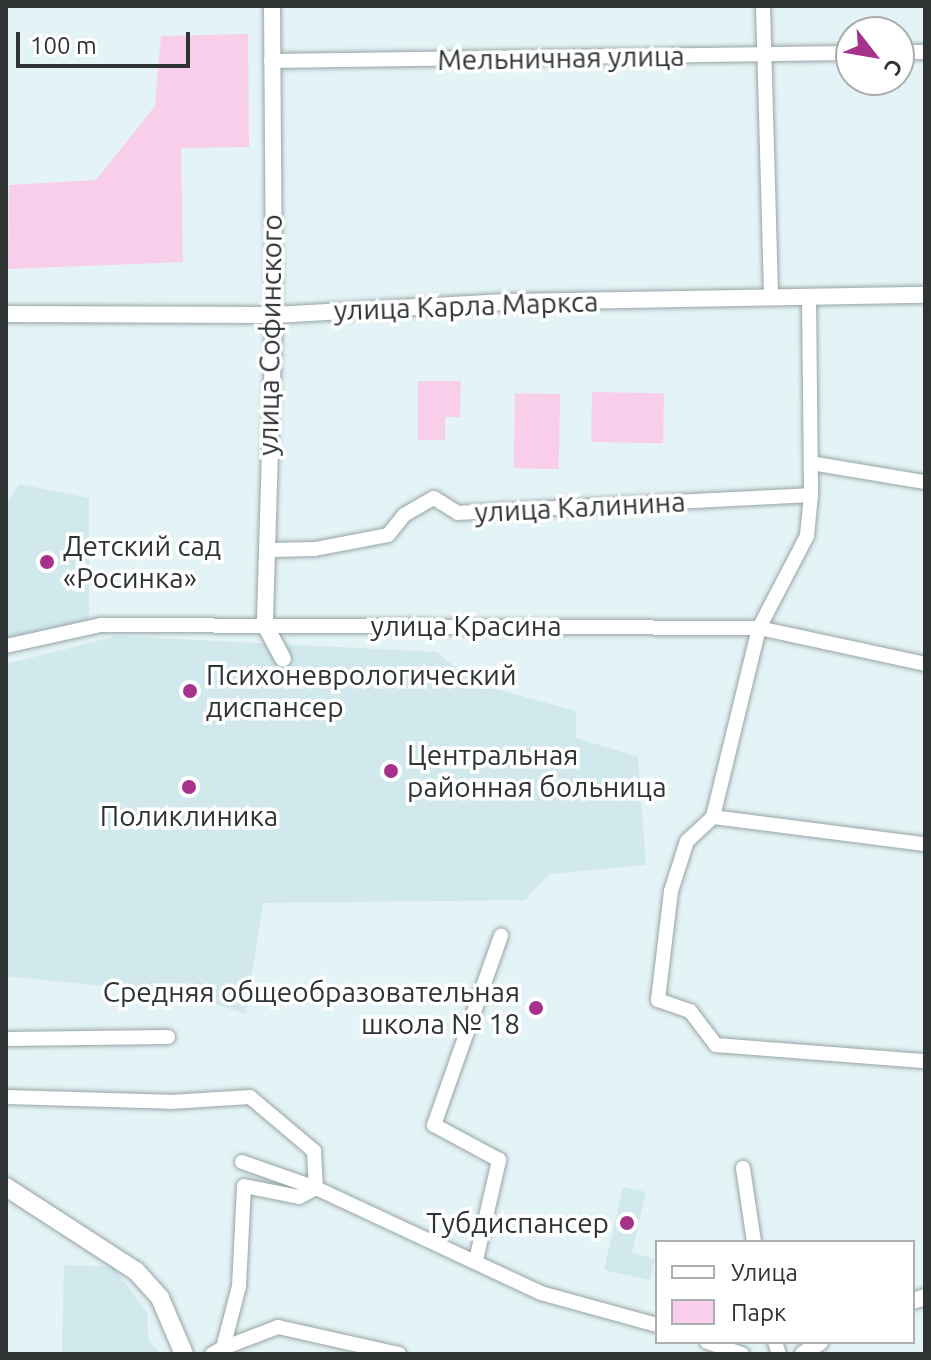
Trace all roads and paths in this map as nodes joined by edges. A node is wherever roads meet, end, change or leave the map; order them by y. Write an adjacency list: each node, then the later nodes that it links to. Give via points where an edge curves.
1 (272, 6): 5 (street, улица Софинского)
2 (763, 6): 4 (street)
3 (835, 53): 4 (street, Мельничная улица)
4 (767, 55): 5 (street, Мельничная улица); 6 (street)
5 (271, 61): 10 (street, улица Софинского)
6 (771, 295): 8 (street, улица Карла Маркса); 10 (street, улица Карла Маркса)
7 (925, 295): 8 (street, улица Карла Маркса)
8 (809, 296): 11 (street)
9 (6, 314): 10 (street, улица Карла Маркса)
10 (274, 315): 14 (street, улица Софинского, via 267,495)
11 (811, 463): 12 (street); 13 (street)
12 (925, 482)
13 (811, 495): 14 (street, улица Калинина, via 458,513 434,498 404,515 388,535 315,549); 16 (street, via 807,536)
14 (271, 550): 15 (street, улица Софинского)
15 (265, 625): 16 (street, улица Красина); 17 (street, улица Красина, via 101,625); 18 (street)
16 (759, 628): 19 (street, улица Красина); 20 (street)
17 (6, 646)
18 (283, 659)
19 (925, 664)
20 (713, 817): 21 (street); 25 (street, via 687,841 671,891 658,1000 690,1011 716,1045)
21 (925, 844)
22 (501, 936): 32 (street, via 434,1125 499,1160)
23 (168, 1037): 24 (street)
24 (6, 1039)
25 (925, 1061)
26 (6, 1097): 30 (street, via 170,1102 250,1097 314,1151)
27 (242, 1162): 30 (street)
28 (743, 1168): 31 (street)
29 (6, 1187): 36 (main road, via 136,1271 160,1298)
30 (316, 1188): 32 (street); 35 (street, via 299,1197 244,1186 239,1286)
31 (754, 1240)
32 (476, 1260): 33 (street, via 541,1293)
33 (655, 1324)
34 (713, 1344): 38 (street)
35 (217, 1351): 37 (street, via 278,1327)
36 (184, 1354)
37 (399, 1354)
38 (742, 1354)

